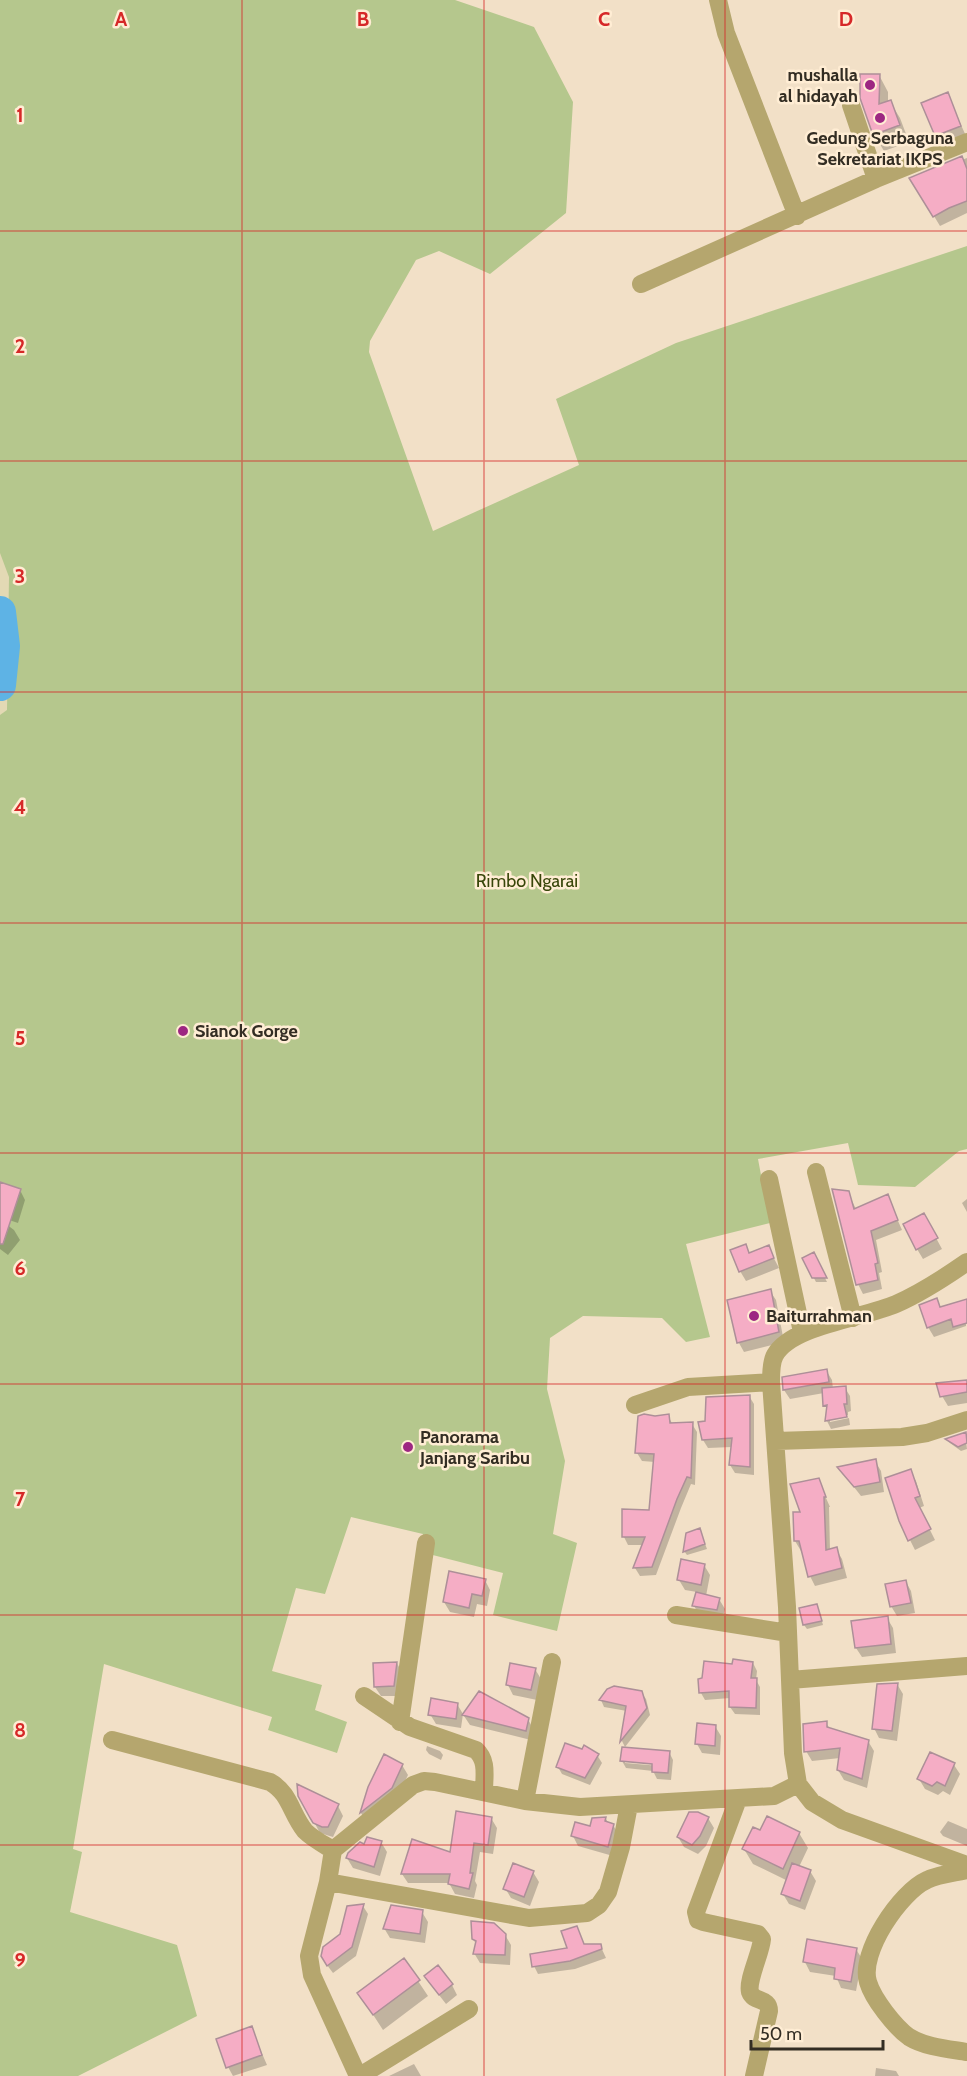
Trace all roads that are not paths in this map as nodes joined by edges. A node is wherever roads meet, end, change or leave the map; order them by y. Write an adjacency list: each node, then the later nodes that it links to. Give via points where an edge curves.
1 (718, 0): 5 (street, via 726,33)
2 (851, 105): 4 (street)
3 (967, 142): 4 (street)
4 (876, 179): 5 (street)
5 (797, 216): 6 (street)
6 (641, 284)
7 (816, 1172): 10 (street)
8 (769, 1179): 11 (street)
9 (967, 1262): 10 (street, via 933,1286 895,1305)
10 (853, 1318): 11 (street)
11 (802, 1332): 12 (street, via 774,1356)
12 (771, 1382): 13 (street, via 688,1387); 15 (street)
13 (635, 1405)
14 (967, 1420): 15 (street, via 902,1437)
15 (776, 1442): 18 (street)
16 (426, 1543): 23 (street)
17 (676, 1615): 18 (street)
18 (788, 1633): 21 (street)
19 (552, 1662): 28 (street)
20 (967, 1666): 21 (street)
21 (790, 1680): 25 (street)
22 (364, 1696): 23 (street)
23 (400, 1722): 26 (street, via 482,1755)
24 (112, 1740): 30 (street, via 270,1782 288,1798 304,1830)
25 (798, 1784): 27 (street, via 774,1796); 31 (street, via 812,1802 842,1820)
26 (484, 1792): 28 (street); 30 (street, via 424,1781 403,1792)
27 (738, 1799): 29 (street); 37 (street, via 696,1912 698,1920 758,1934 762,1939 750,1992 765,2000 769,2011)
28 (525, 1801): 29 (street, via 580,1807)
29 (629, 1805): 33 (street, via 608,1892 587,1913 530,1918)
30 (333, 1850): 33 (street)
31 (967, 1865)
32 (967, 1870): 35 (street, via 927,1880 903,1897 884,1924 868,1959 867,1982 890,2018 910,2038)
33 (328, 1882): 36 (street, via 309,1956 310,1966)
34 (468, 2009): 36 (street)
35 (967, 2052)
36 (359, 2076)
37 (754, 2076)

